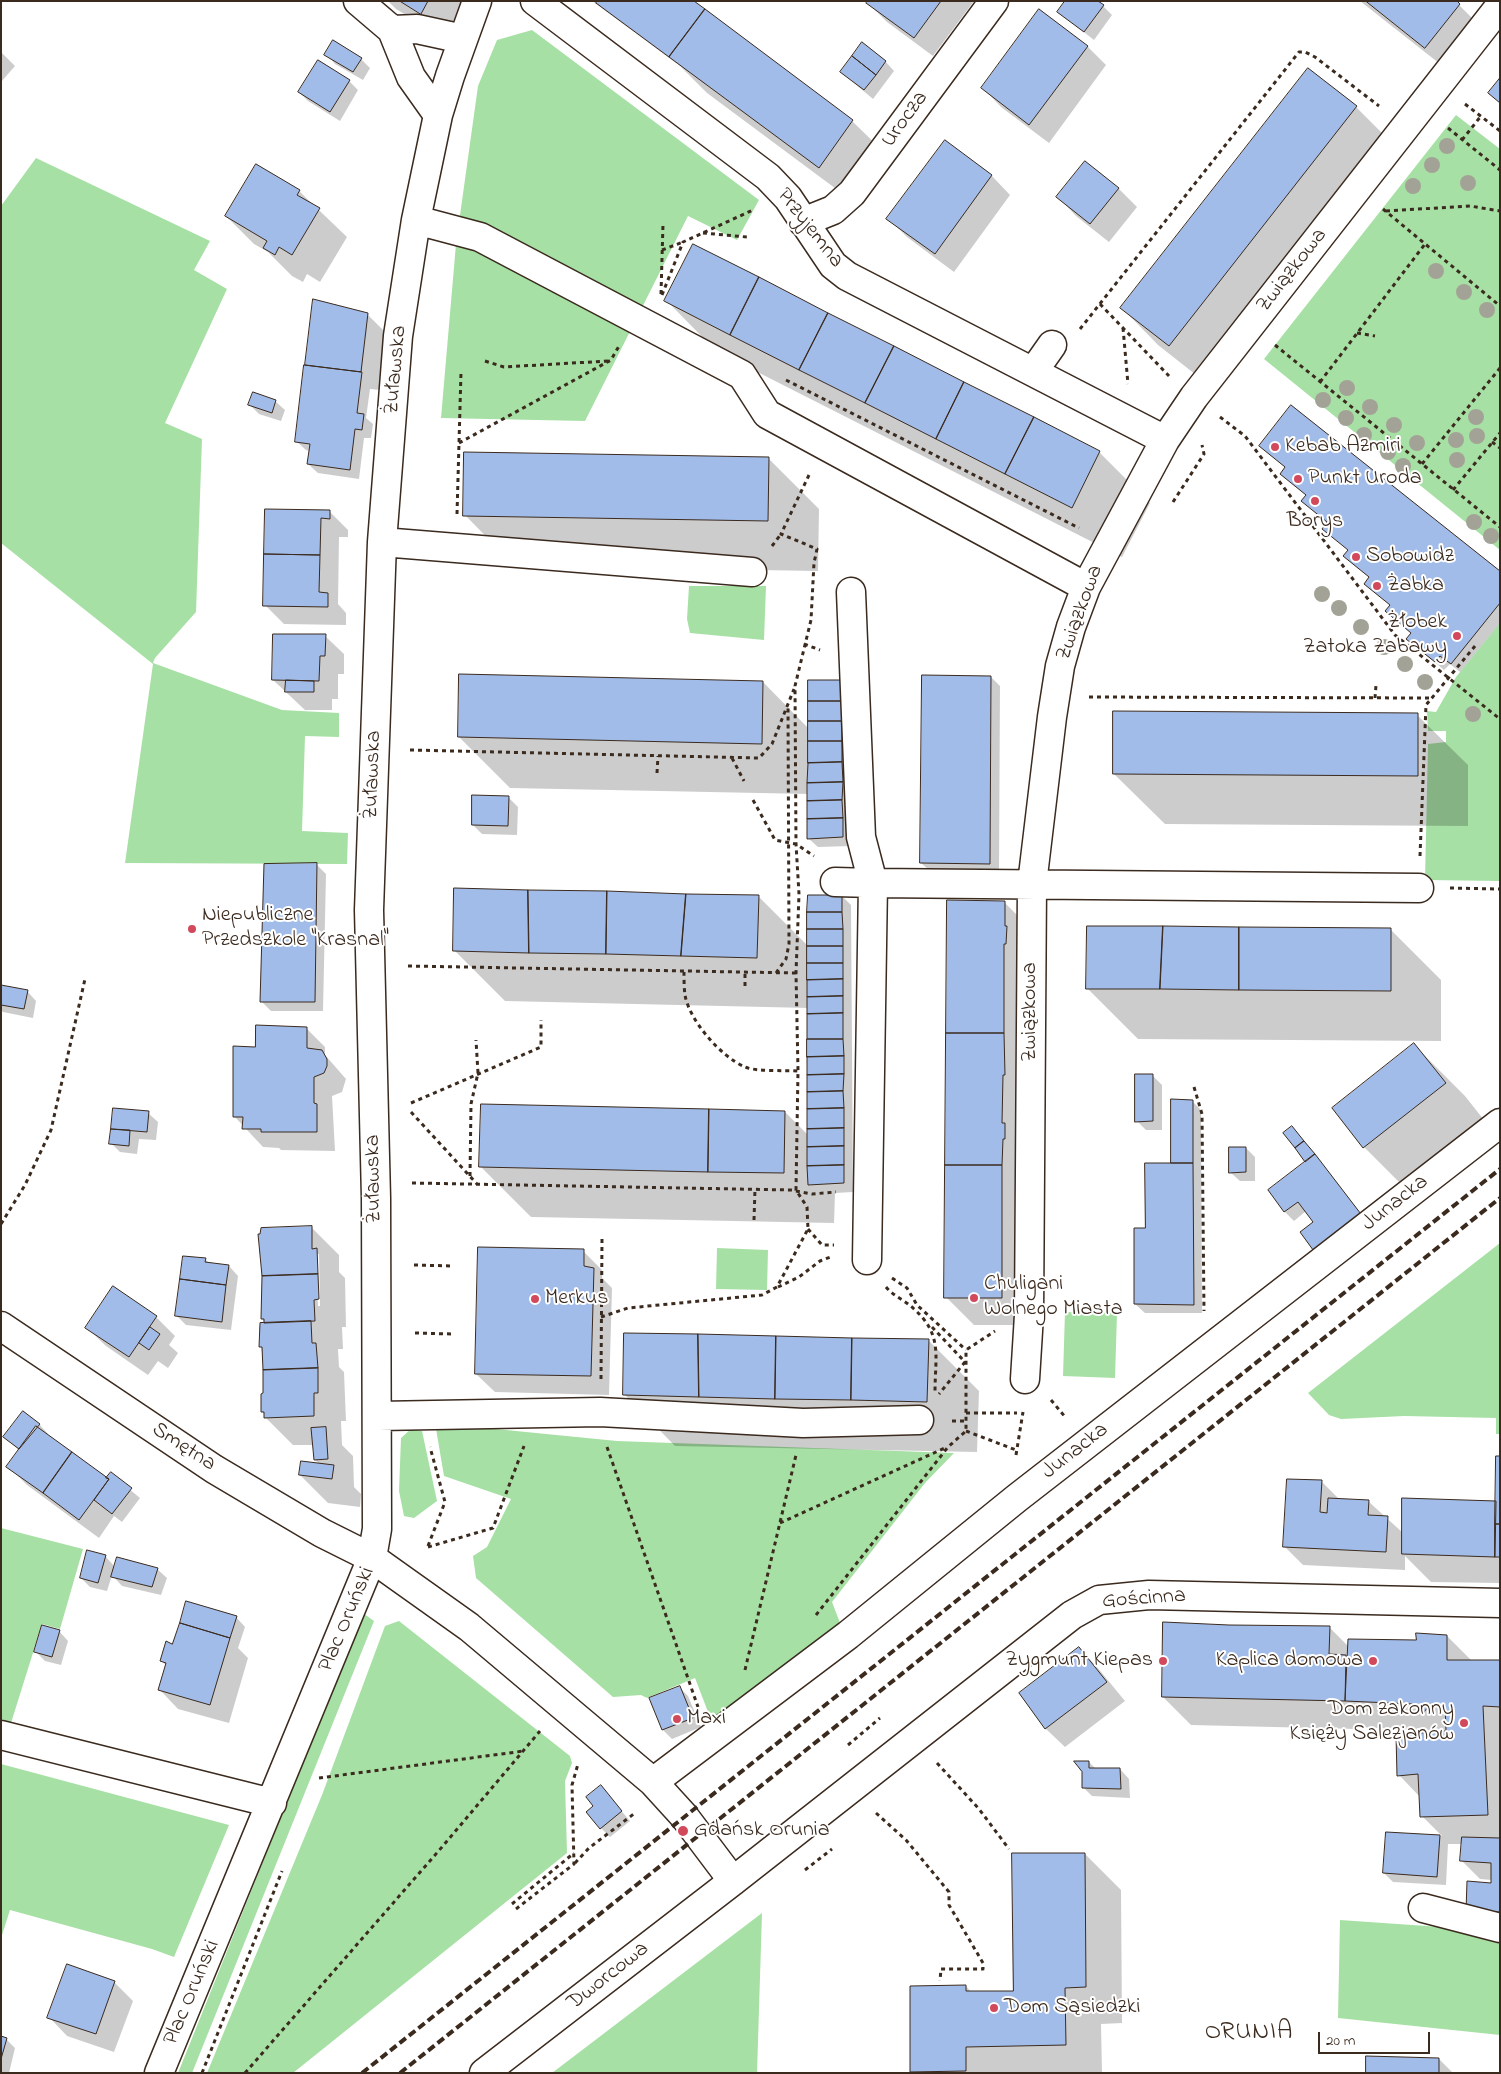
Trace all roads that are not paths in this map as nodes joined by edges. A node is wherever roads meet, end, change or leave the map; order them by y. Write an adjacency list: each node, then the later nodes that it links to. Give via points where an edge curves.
1 (358, 1): 6 (street)
2 (478, 1): 7 (street, Żuławska)
3 (534, 1): 10 (street, Przyjemna, via 768,177 788,198)
4 (994, 1): 10 (street, Urocza, via 852,193 833,210)
5 (1500, 6): 13 (street, Związkowa, via 1194,397)
6 (392, 30): 7 (street, via 417,29); 8 (street, via 411,77)
7 (463, 39): 8 (street, Żuławska)
8 (438, 116): 9 (street, Żuławska)
9 (416, 220): 14 (street, Żuławska, via 398,336); 16 (street, via 480,237 742,375 766,414)
10 (803, 222): 12 (street, Przyjemna, via 833,265 847,276)
11 (1064, 340): 12 (street)
12 (1033, 372): 13 (street, Przyjemna)
13 (1165, 440): 16 (street, Związkowa)
14 (382, 542): 15 (street); 26 (street, Żuławska, via 369,910)
15 (752, 572)
16 (1086, 586): 20 (street, Związkowa, via 1060,666)
17 (850, 592): 19 (street, via 861,837)
18 (835, 882): 19 (street)
19 (873, 882): 20 (street); 23 (street)
20 (1032, 884): 21 (street); 25 (street, Związkowa, via 1029,1315)
21 (1419, 888)
22 (1500, 1123): 31 (street, Junacka, via 848,1635)
23 (867, 1260)
24 (1, 1326): 28 (street, Smętna, via 214,1469 322,1533)
25 (1025, 1379)
26 (379, 1416): 27 (street, via 600,1412 803,1424); 28 (street, Żuławska, via 377,1529)
27 (919, 1420)
28 (372, 1558): 31 (street, Plac Oruński, via 469,1627); 32 (street, Plac Oruński)
29 (1500, 1603): 33 (street, Gościnna, via 1149,1595 1099,1600 1072,1615)
30 (1, 1735): 32 (street)
31 (654, 1782): 33 (street, Plac Oruński)
32 (272, 1803): 36 (street, Plac Oruński)
33 (733, 1881): 37 (street, Dworcowa)
34 (1423, 1908): 35 (street)
35 (1500, 1928)
36 (159, 2073)
37 (484, 2073)

